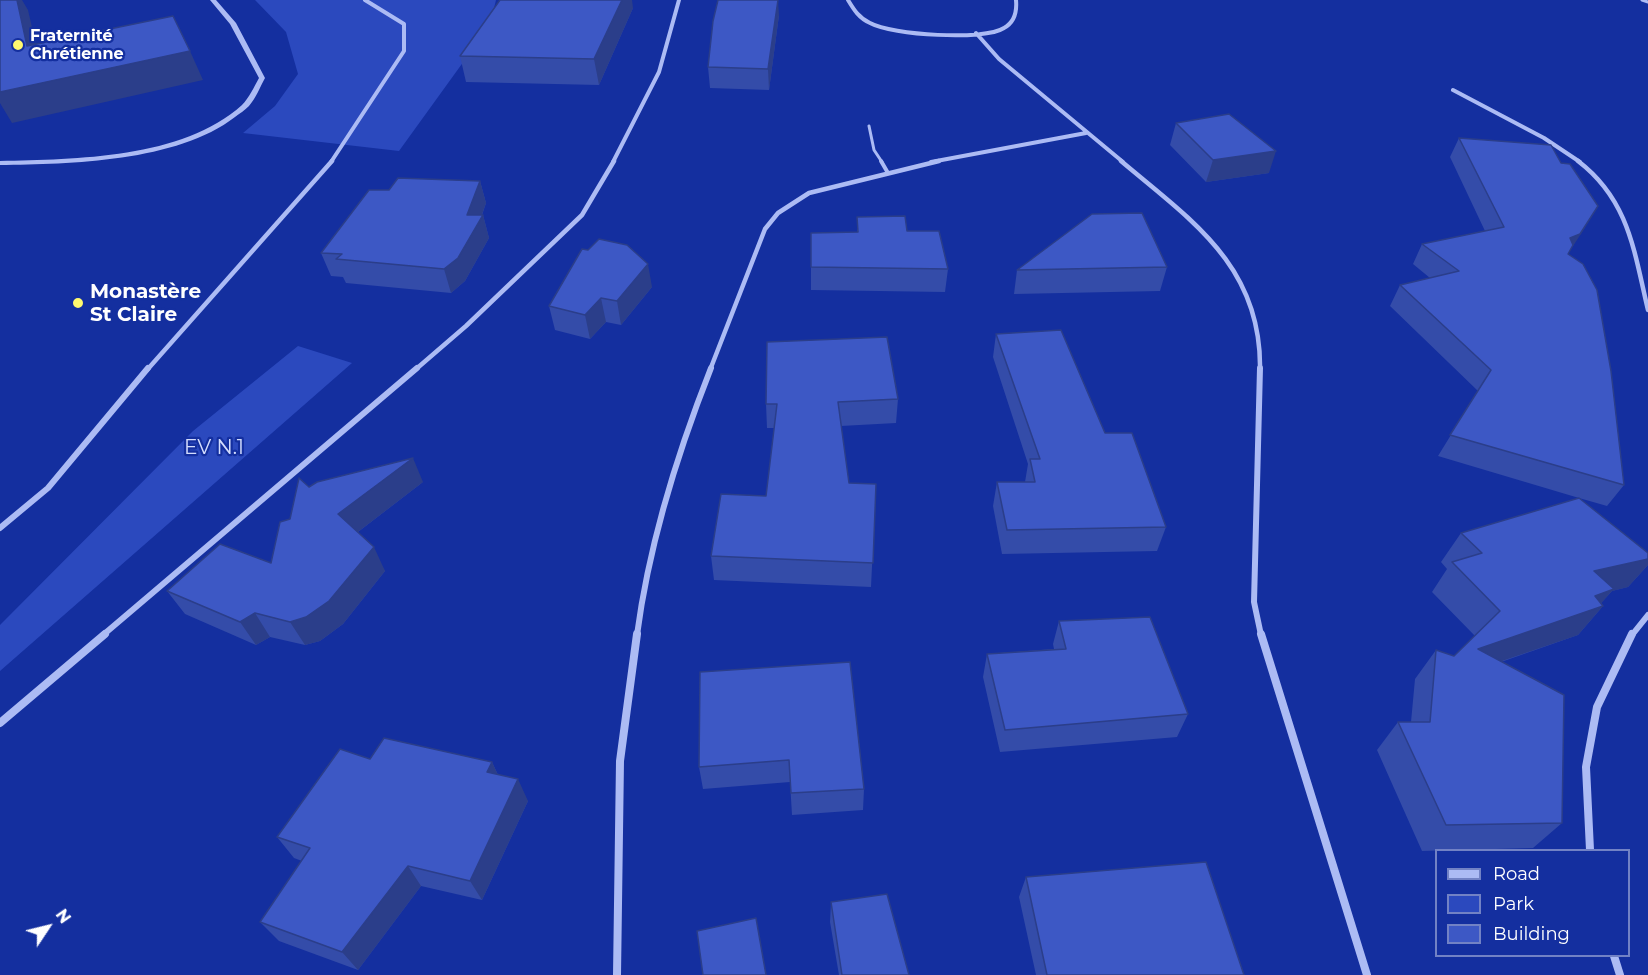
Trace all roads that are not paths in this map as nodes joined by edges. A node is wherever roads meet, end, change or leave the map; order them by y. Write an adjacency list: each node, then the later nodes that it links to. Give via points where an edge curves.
1 (213, 0): 12 (street, via 238,31 262,78 257,94 232,117 161,148 118,157)
2 (365, 0): 15 (street, via 404,24 406,36 404,51 354,131 321,176 126,394 48,488)
3 (679, 0): 17 (street, via 659,72 625,143 582,214 466,326)
4 (848, 0): 8 (street, via 850,7 865,20 891,30 939,36)
5 (1016, 0): 8 (street, via 1016,15 1005,28)
6 (1642, 0): 7 (lane)
7 (1648, 2)
8 (976, 33): 11 (street, via 999,59)
9 (1453, 90): 14 (street, via 1555,145 1603,183 1619,207)
10 (869, 126): 13 (lane, via 874,150)
11 (1086, 133): 13 (street); 21 (street, via 1205,231 1227,257 1252,308 1260,365 1254,602 1257,621)
12 (0, 163)
13 (888, 173): 20 (street, via 809,193 778,213 765,229 680,447 641,606 620,761)
14 (1648, 310)
15 (0, 528)
16 (1648, 615): 18 (street, via 1635,628 1597,707 1586,767)
17 (0, 723)
18 (1590, 849)
19 (1614, 957): 22 (street)
20 (617, 975)
21 (1366, 975)
22 (1620, 975)

